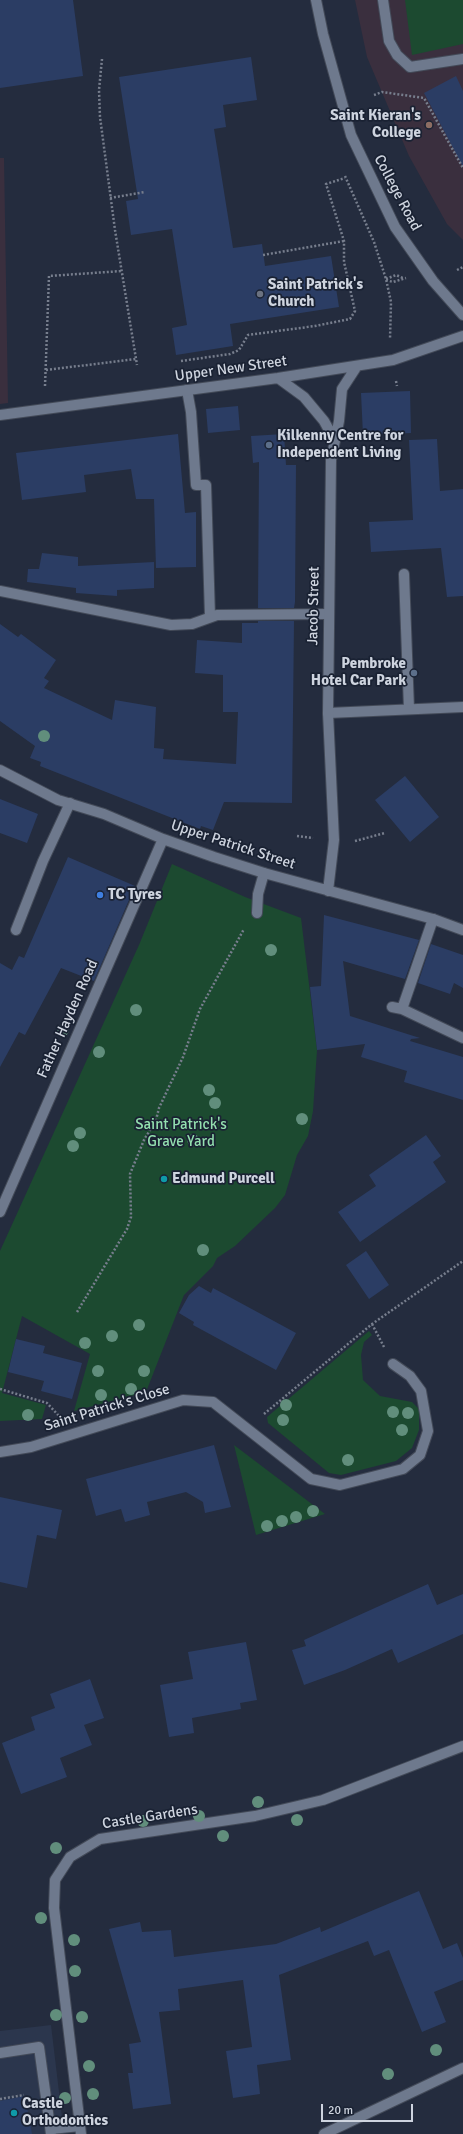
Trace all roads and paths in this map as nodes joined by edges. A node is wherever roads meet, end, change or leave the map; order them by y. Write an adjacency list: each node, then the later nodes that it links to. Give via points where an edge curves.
1 (316, 0): 17 (street, College Road, via 351,135 395,227 433,281)
2 (383, 0): 4 (street, via 390,41 397,55 410,67)
3 (102, 59): 8 (path, via 100,117)
4 (463, 59)
5 (374, 95): 6 (path, via 382,92 424,98)
6 (463, 168)
7 (145, 192): 8 (path)
8 (110, 198): 13 (path)
9 (344, 241): 10 (path); 14 (path, via 326,184 345,178 374,242); 15 (path, via 344,262)
10 (263, 255)
11 (463, 267): 12 (path)
12 (457, 270)
13 (122, 271): 20 (path); 24 (path, via 50,276)
14 (386, 279): 14 (path, via 392,282 403,278 396,274); 18 (path, via 391,302)
15 (348, 281): 16 (path); 21 (path, via 354,311 350,319 248,335 239,350 230,354)
16 (335, 282)
17 (463, 315)
18 (391, 332)
19 (463, 336): 23 (street, Upper New Street, via 393,360)
20 (136, 359): 22 (path); 24 (path)
21 (181, 361)
22 (137, 365)
23 (357, 366): 25 (street, Upper New Street); 31 (street, Jacob Street, via 342,389)
24 (46, 370): 27 (path)
25 (278, 378): 29 (street, Upper New Street); 31 (street, via 304,397)
26 (396, 381): 28 (path)
27 (46, 386)
28 (397, 386)
29 (187, 390): 30 (street, Upper New Street); 35 (street, via 196,485 206,485)
30 (0, 415)
31 (335, 441): 34 (street, Jacob Street, via 331,460)
32 (404, 574): 37 (street)
33 (0, 591): 35 (street, via 171,625 192,624)
34 (329, 614): 35 (street); 38 (street, Jacob Street)
35 (210, 617)
36 (463, 707): 37 (street)
37 (409, 709): 38 (street)
38 (328, 713): 47 (street, Jacob Street, via 334,840)
39 (0, 770): 40 (street, Upper Patrick Street, via 58,800)
40 (70, 803): 44 (street, Upper Patrick Street, via 104,814); 50 (street)
41 (386, 833): 45 (path)
42 (297, 836): 43 (path)
43 (319, 838)
44 (163, 839): 46 (street, Upper Patrick Street); 53 (street, Father Hayden Road)
45 (350, 843)
46 (264, 873): 47 (street, Upper Patrick Street); 48 (street, via 258,894)
47 (328, 891): 49 (street, Upper Patrick Street)
48 (257, 913): 55 (path, via 244,929 200,1009 183,1057 130,1174 131,1217 127,1229)
49 (433, 919): 51 (street, Upper Patrick Street); 52 (street, via 397,1008)
50 (16, 930)
51 (463, 930)
52 (463, 1038)
53 (0, 1212)
54 (463, 1261): 58 (path, via 372,1324)
55 (77, 1312)
56 (393, 1364): 58 (street, Saint Patrick's Close, via 410,1376 421,1391 428,1431 420,1455 403,1469 340,1485 311,1479)
57 (0, 1389): 59 (path, via 48,1403 62,1419)
58 (247, 1429): 59 (street, Saint Patrick's Close, via 213,1402 183,1400)
59 (67, 1436): 60 (street, Saint Patrick's Close, via 31,1447)
60 (0, 1452)
61 (463, 1746): 66 (street, Castle Gardens, via 323,1800 255,1816 100,1839 70,1857 55,1880 54,1908)
62 (0, 2053): 67 (street, via 39,2047)
63 (463, 2068): 68 (street)
64 (28, 2094): 65 (path)
65 (0, 2099)
66 (80, 2130): 67 (street)
67 (51, 2132)
68 (324, 2134)

